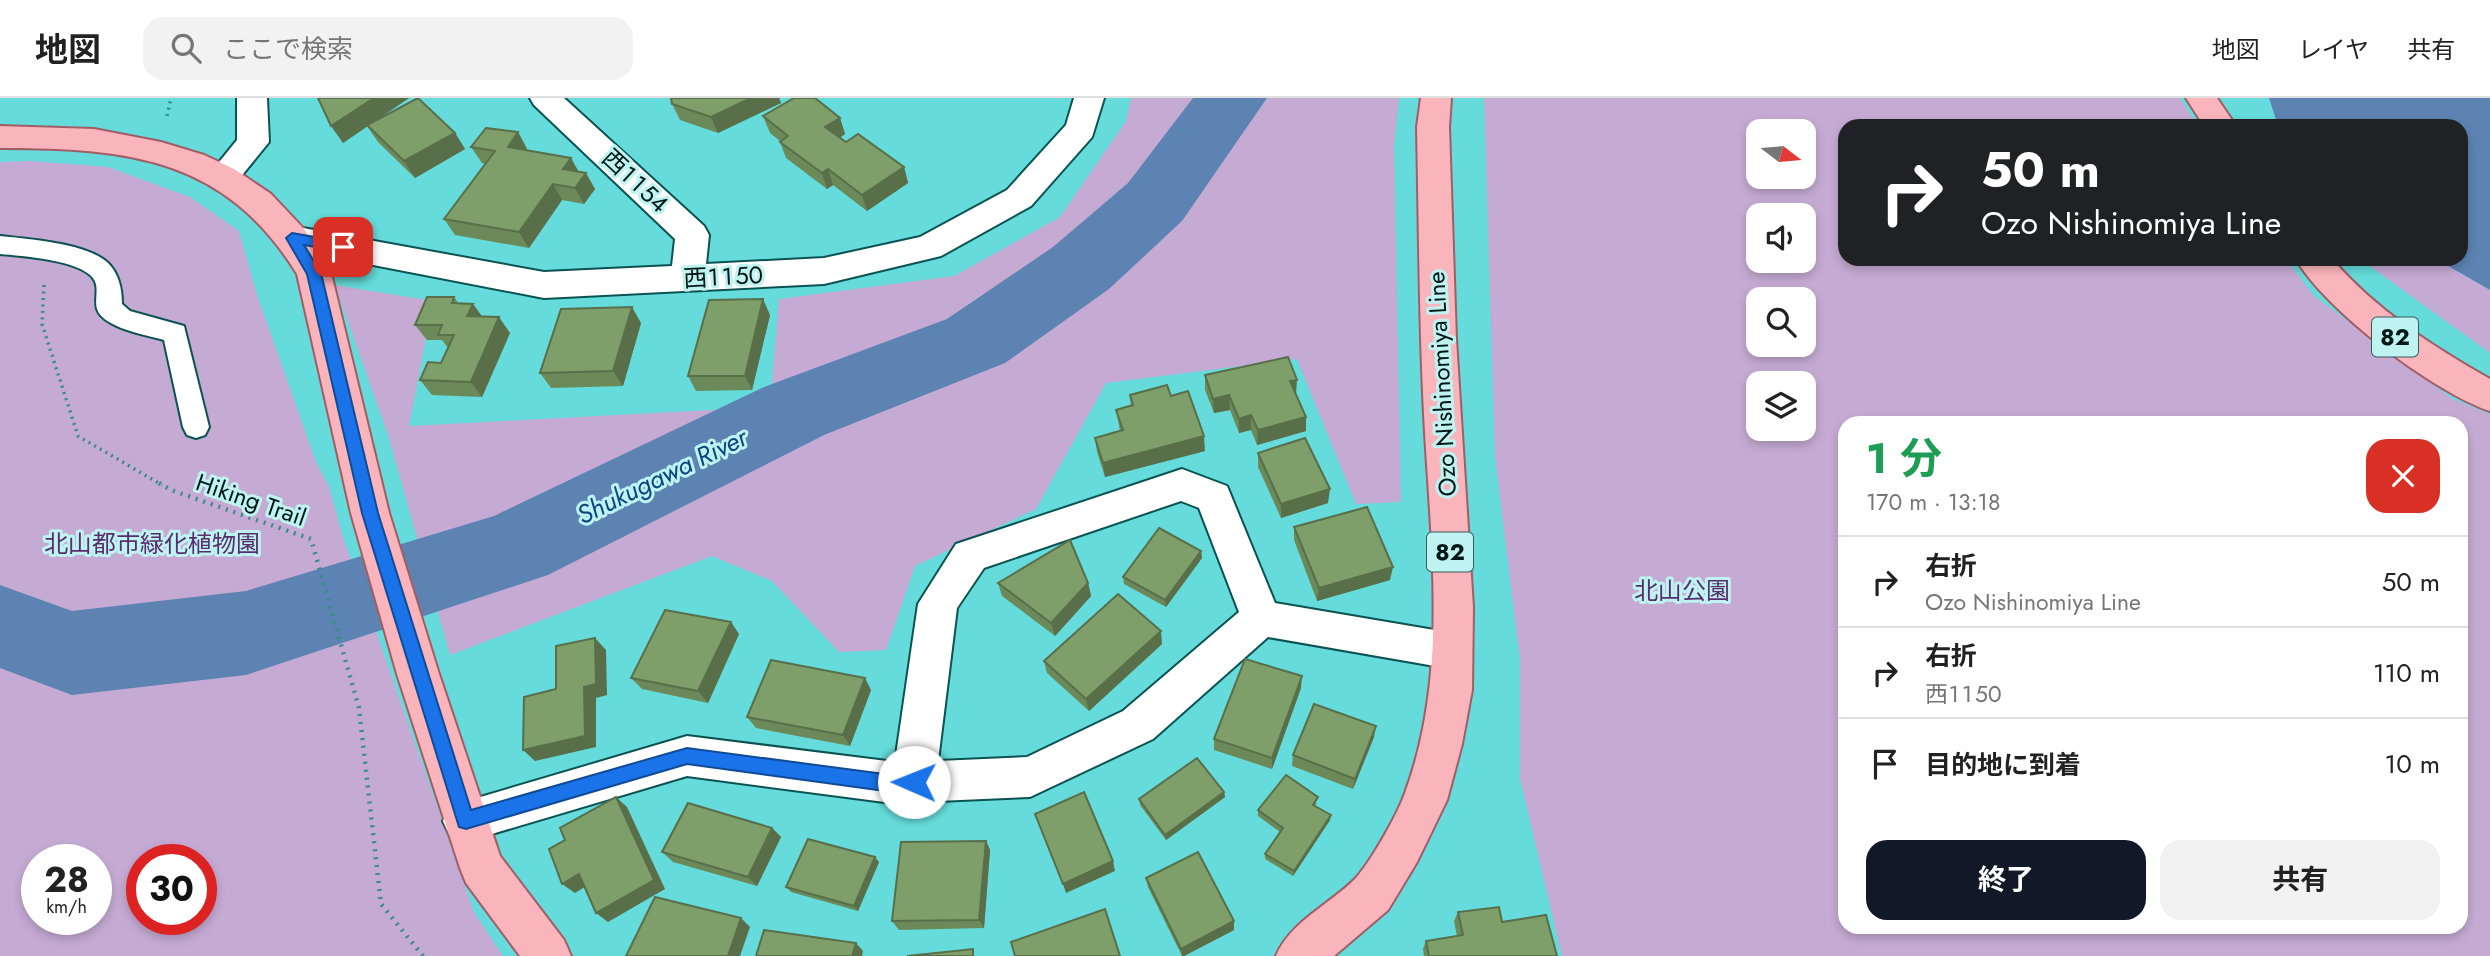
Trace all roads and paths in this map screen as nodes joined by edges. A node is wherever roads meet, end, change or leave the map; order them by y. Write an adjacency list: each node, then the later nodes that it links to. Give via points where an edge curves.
1 (251, 98): 8 (street, via 253,142)
2 (545, 98): 13 (street, 西１１５４, via 692,235)
3 (1089, 98): 13 (street, 西１１５０, via 1081,129 1019,198 929,247 824,271)
4 (1436, 98): 17 (main road, Ozo Nishinomiya Line / 82, via 1438,339)
5 (2201, 98): 6 (main road)
6 (2215, 119)
7 (0, 137): 8 (main road, via 62,137 129,146 193,163)
8 (223, 177): 9 (main road, via 259,202)
9 (292, 238): 13 (street, 西１１５０, via 544,285); 19 (main road, via 314,273 370,513)
10 (0, 245): 11 (lane)
11 (72, 257): 15 (lane, via 100,268 110,288 109,308 122,318 175,333); 20 (path, Hiking Trail, via 43,286 42,324 78,436 171,490 311,539 359,708 381,904)
12 (2319, 266): 14 (main road, 82, via 2362,312 2421,357)
13 (687, 279)
14 (2490, 397)
15 (196, 427)
16 (1261, 618): 17 (street); 18 (street, via 1138,726 1030,777); 18 (street, via 1214,497 1182,485 971,556 938,604)
17 (1452, 651): 22 (main road, Ozo Nishinomiya Line / 82, via 1451,690 1441,744 1424,800 1407,835 1372,894)
18 (914, 782): 19 (street, via 687,756)
19 (466, 821): 21 (main road, via 482,868)
20 (423, 956)
21 (548, 956)
22 (1299, 956)

